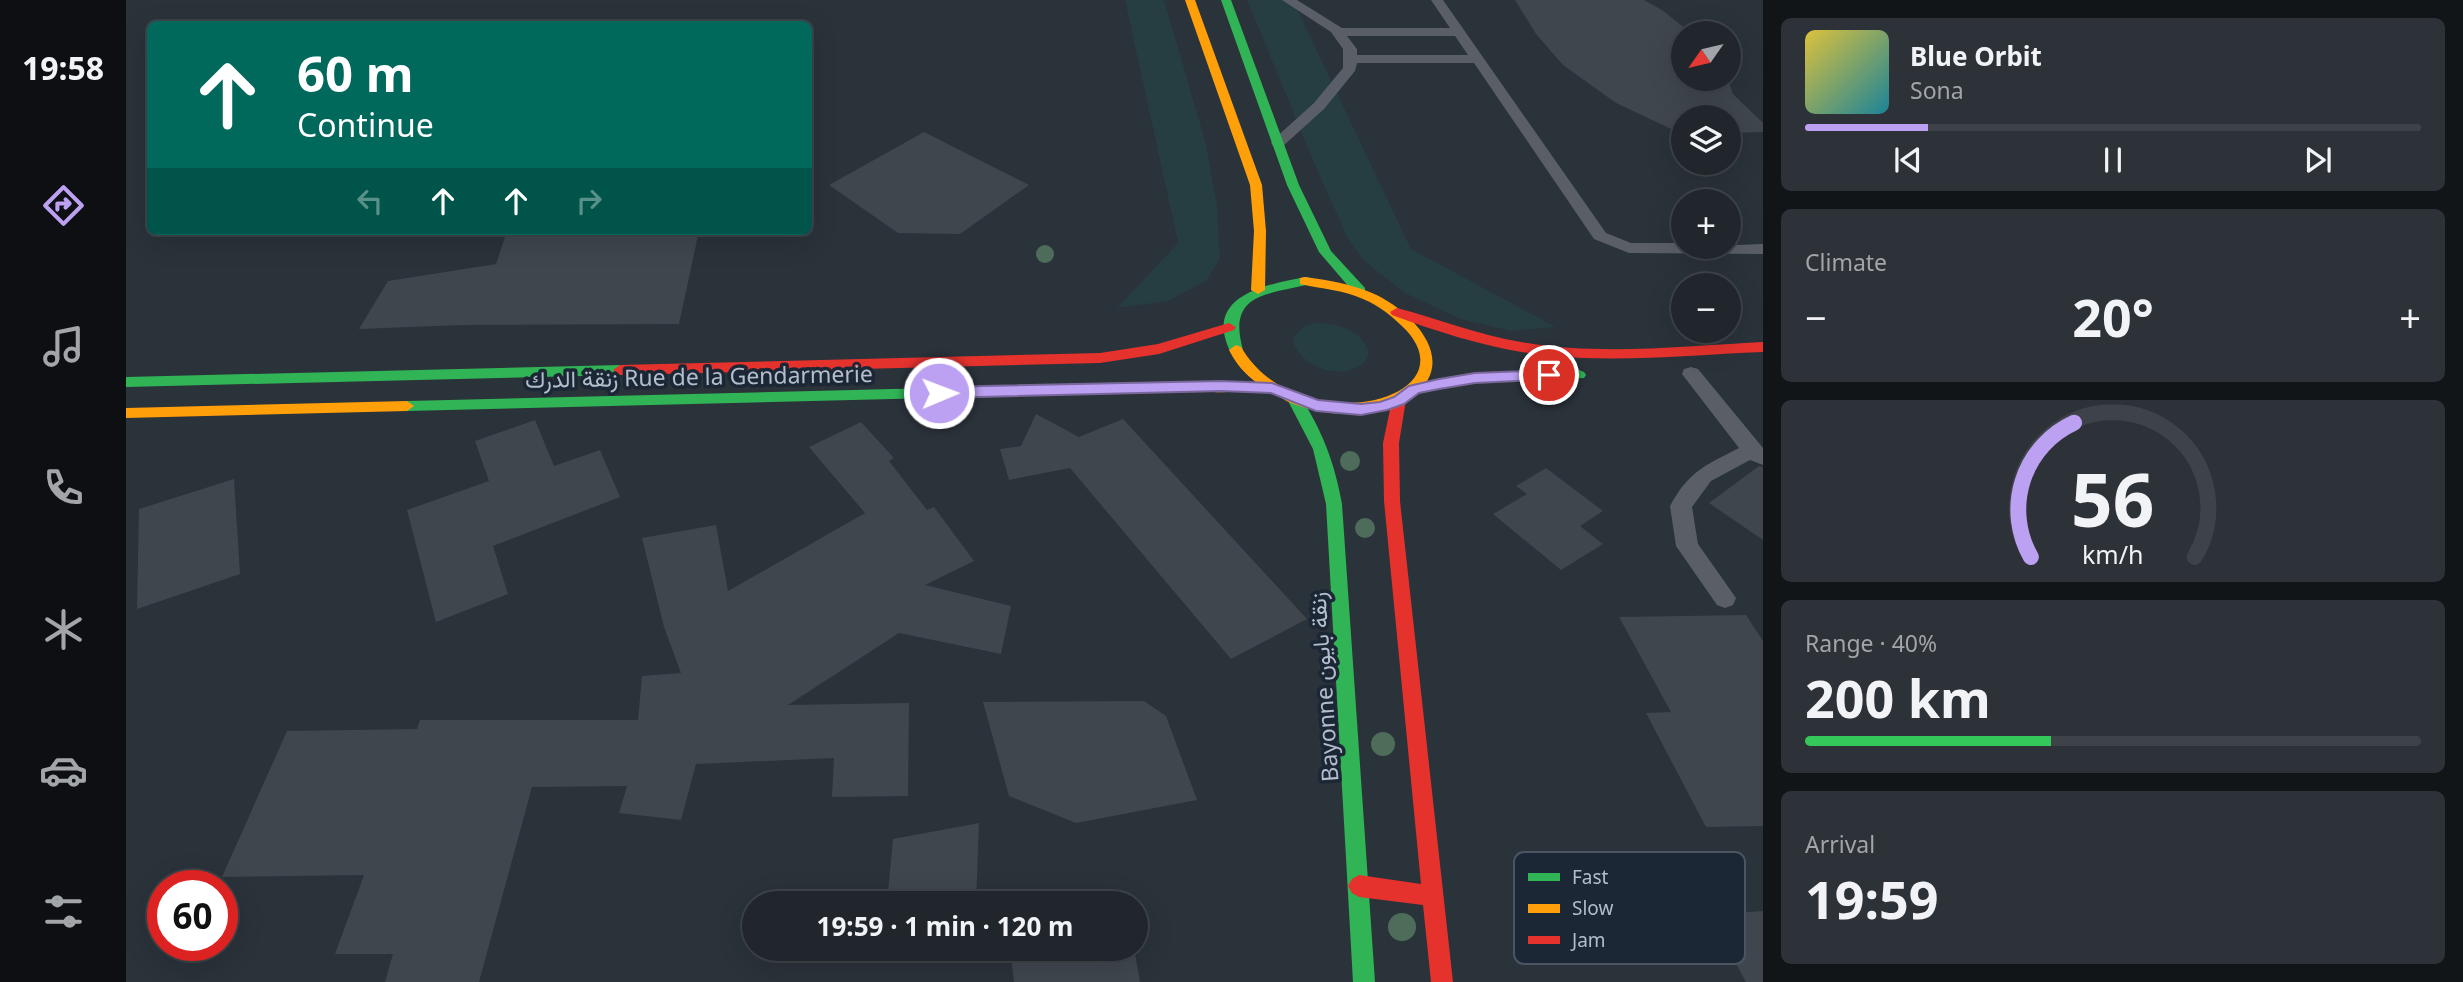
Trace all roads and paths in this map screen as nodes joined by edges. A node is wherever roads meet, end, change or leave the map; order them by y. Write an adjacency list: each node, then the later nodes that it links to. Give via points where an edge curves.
1 (1190, 0): 11 (main road, via 1256,185 1261,259)
2 (1226, 0): 9 (main road)
3 (1288, 0): 5 (lane)
4 (1437, 0): 6 (lane)
5 (1338, 32): 6 (lane); 7 (lane, via 1350,48)
6 (1459, 32): 8 (lane)
7 (1350, 59): 8 (lane); 9 (lane, via 1350,68 1319,106)
8 (1478, 59): 10 (lane, via 1600,236 1629,248)
9 (1278, 143): 12 (main road, via 1325,252)
10 (1763, 249)
11 (1258, 290): 12 (main road, via 1305,281); 14 (main road, via 1238,306)
12 (1360, 292): 13 (main road)
13 (1397, 312): 15 (main road, via 1518,346 1588,352); 21 (main road, via 1423,343 1424,375)
14 (1229, 327): 19 (main road, زنقة الدرك Rue de la Gendarmerie, via 1159,349 1100,358); 20 (main road, via 1239,359)
15 (1763, 347)
16 (1715, 373): 17 (main road)
17 (1684, 374): 25 (lane)
18 (1599, 376): 21 (main road, via 1475,378)
19 (126, 382)
20 (1272, 388): 22 (main road); 24 (main road, زنقة الدرك Rue de la Gendarmerie, via 1149,387)
21 (1414, 389): 23 (main road)
22 (1294, 399): 23 (main road, via 1361,410); 27 (main road, Bayonne زنقة بايون, via 1320,442 1334,504)
23 (1399, 400): 28 (main road, via 1391,443 1392,501)
24 (126, 413)
25 (1757, 455): 26 (lane, via 1704,475 1681,506 1687,546)
26 (1725, 598)
27 (1359, 886): 28 (main road); 29 (main road, Bayonne زنقة بايون)
28 (1432, 896): 30 (main road)
29 (1364, 982)
30 (1442, 982)

